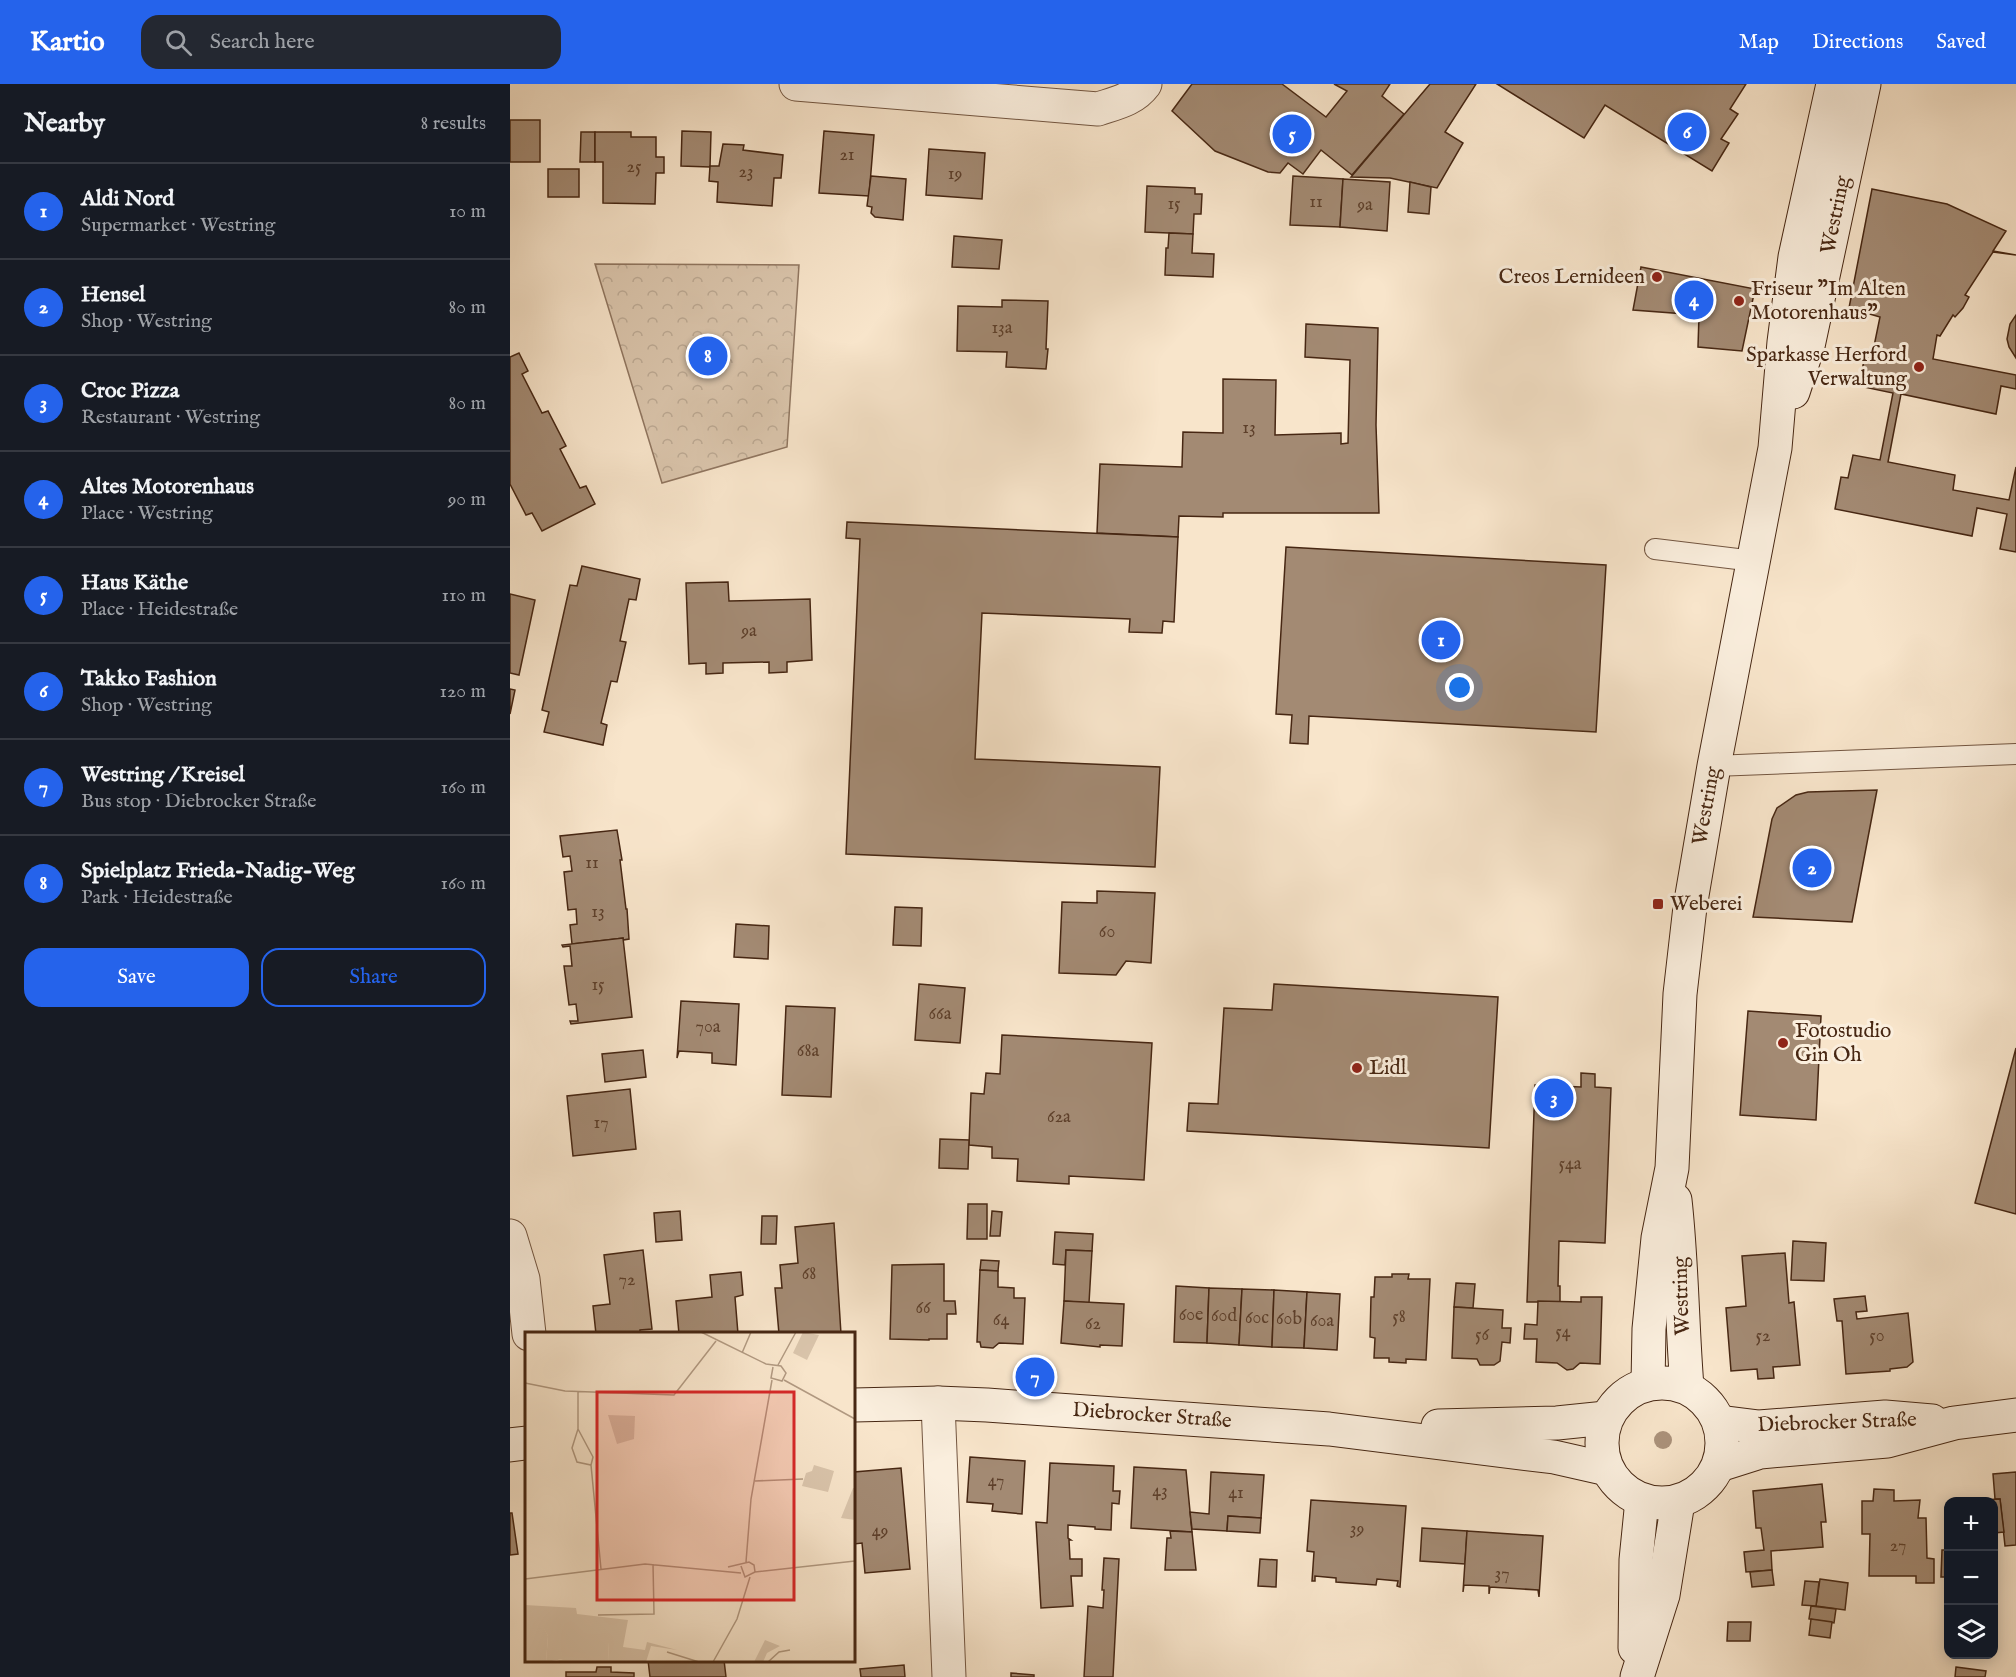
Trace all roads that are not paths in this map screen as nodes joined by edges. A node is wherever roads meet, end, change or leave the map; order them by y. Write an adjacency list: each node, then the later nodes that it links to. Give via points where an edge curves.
1 (796, 84): 2 (street, via 1098,109 1127,100)
2 (1145, 84)
3 (1833, 84): 5 (street, Westring, via 1795,257)
4 (1864, 84): 5 (street, Westring, via 1808,346)
5 (1775, 448): 7 (street, Westring)
6 (1655, 549): 7 (lane)
7 (1754, 561): 9 (street, Westring)
8 (2016, 754): 9 (lane)
9 (1714, 766): 10 (street, Westring, via 1680,994)
10 (1671, 1168): 13 (street, Westring, via 1658,1238); 14 (street, Westring, via 1681,1250)
11 (510, 1236): 12 (street, via 523,1279)
12 (529, 1332)
13 (1648, 1384): 14 (street); 18 (street, via 1631,1390)
14 (1687, 1387): 19 (street, via 1706,1401)
15 (938, 1403): 16 (street, Diebrocker Straße); 21 (street, Diebrocker Straße); 28 (street)
16 (855, 1405)
17 (2016, 1414): 20 (street, Diebrocker Straße)
18 (1606, 1418): 21 (street, Diebrocker Straße, via 1557,1423); 25 (street, via 1602,1453)
19 (1719, 1422): 20 (street, Diebrocker Straße, via 1760,1426 1885,1417); 24 (street, via 1724,1443)
20 (1954, 1423): 24 (street, Diebrocker Straße, via 1887,1441 1771,1451)
21 (1329, 1429): 25 (street, Diebrocker Straße, via 1554,1457)
22 (525, 1443): 23 (street)
23 (510, 1445)
24 (1719, 1465): 27 (street, via 1706,1486)
25 (1607, 1469): 26 (street, via 1620,1487)
26 (1642, 1500): 27 (street); 29 (street, via 1636,1560)
27 (1678, 1502): 29 (street, via 1662,1595)
28 (950, 1677)
29 (1635, 1677)

